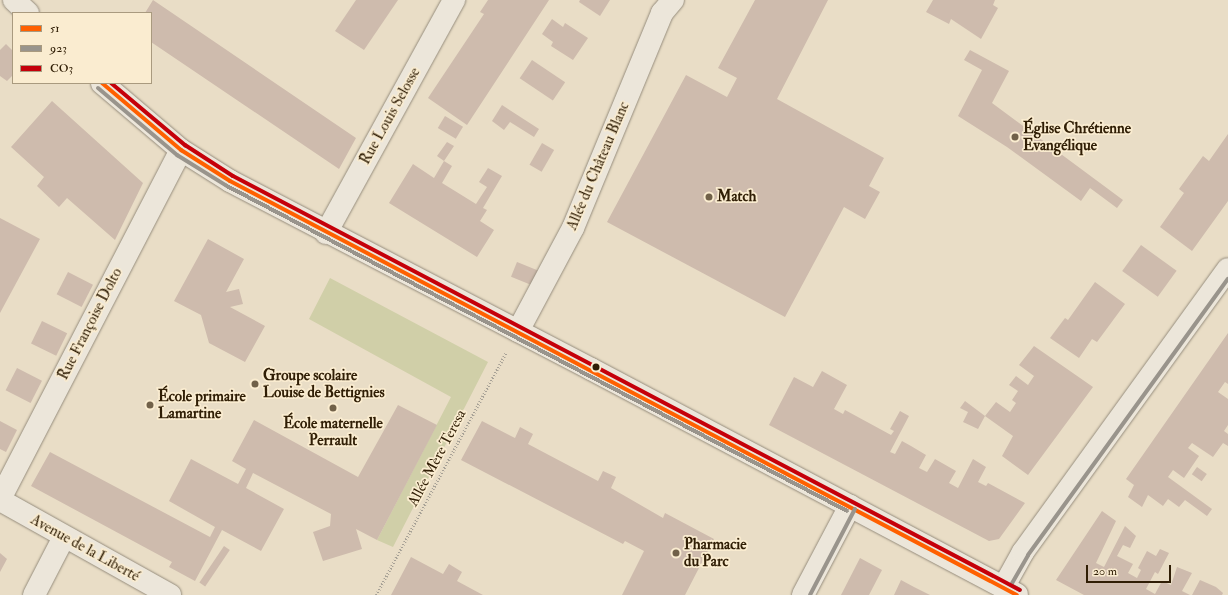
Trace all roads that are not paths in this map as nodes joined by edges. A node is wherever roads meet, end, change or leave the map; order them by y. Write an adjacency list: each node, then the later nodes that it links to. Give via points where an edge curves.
1 (14, 0): 4 (street)
2 (454, 0): 7 (street, Rue Louis Selosse)
3 (673, 0): 9 (street, Allée du Château Blanc, via 662,13 573,228)
4 (27, 12)
5 (103, 84): 6 (street)
6 (181, 150): 7 (street, via 230,181); 10 (street, Rue Françoise Dolto)
7 (326, 233): 9 (street)
8 (1228, 269): 13 (street, via 1023,552)
9 (518, 331): 11 (street)
10 (0, 499): 12 (street, Avenue de la Liberté)
11 (850, 506): 13 (street); 16 (street)
12 (64, 537): 14 (street); 15 (street, Avenue de la Liberté)
13 (1010, 591)
14 (34, 595)
15 (170, 595)
16 (803, 595)

